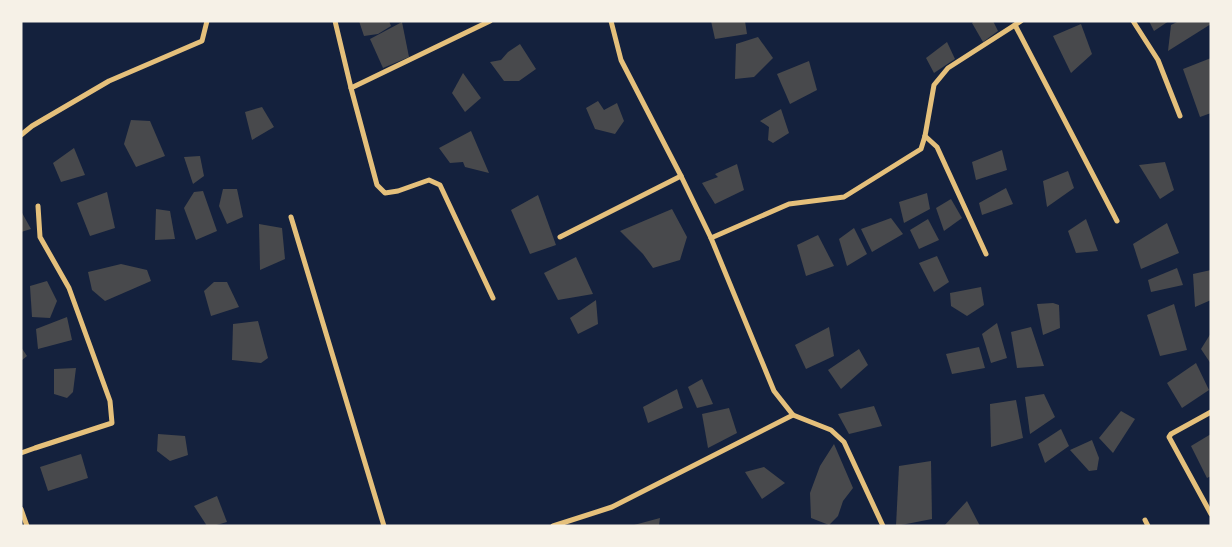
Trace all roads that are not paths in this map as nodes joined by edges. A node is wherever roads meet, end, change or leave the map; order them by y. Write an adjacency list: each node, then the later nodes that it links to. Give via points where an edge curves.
1 (207, 21): 10 (street, via 202,41 110,82)
2 (334, 21): 8 (street)
3 (490, 21): 8 (street)
4 (611, 21): 12 (street, via 622,60)
5 (1021, 21): 7 (street)
6 (1133, 21): 9 (street, via 1158,60)
7 (1015, 25): 11 (street, via 948,68 934,84); 15 (street)
8 (351, 88): 19 (street, via 377,186 385,193 429,180 440,184)
9 (1180, 116)
10 (21, 135)
11 (926, 136): 17 (street, via 921,149 844,197 790,204); 18 (street, via 937,147)
12 (681, 176): 16 (street); 17 (street)
13 (38, 206): 22 (street, via 40,236 69,288 110,401 112,423)
14 (291, 216): 26 (street)
15 (1117, 221)
16 (560, 237)
17 (711, 238): 21 (street, via 774,391)
18 (986, 254)
19 (494, 298)
20 (1211, 412): 24 (street, via 1169,437)
21 (793, 415): 27 (street, via 612,507); 28 (street, via 831,430 844,442)
22 (21, 454)
23 (21, 509): 25 (street)
24 (1211, 514)
25 (27, 526)
26 (384, 526)
27 (553, 526)
28 (884, 526)

